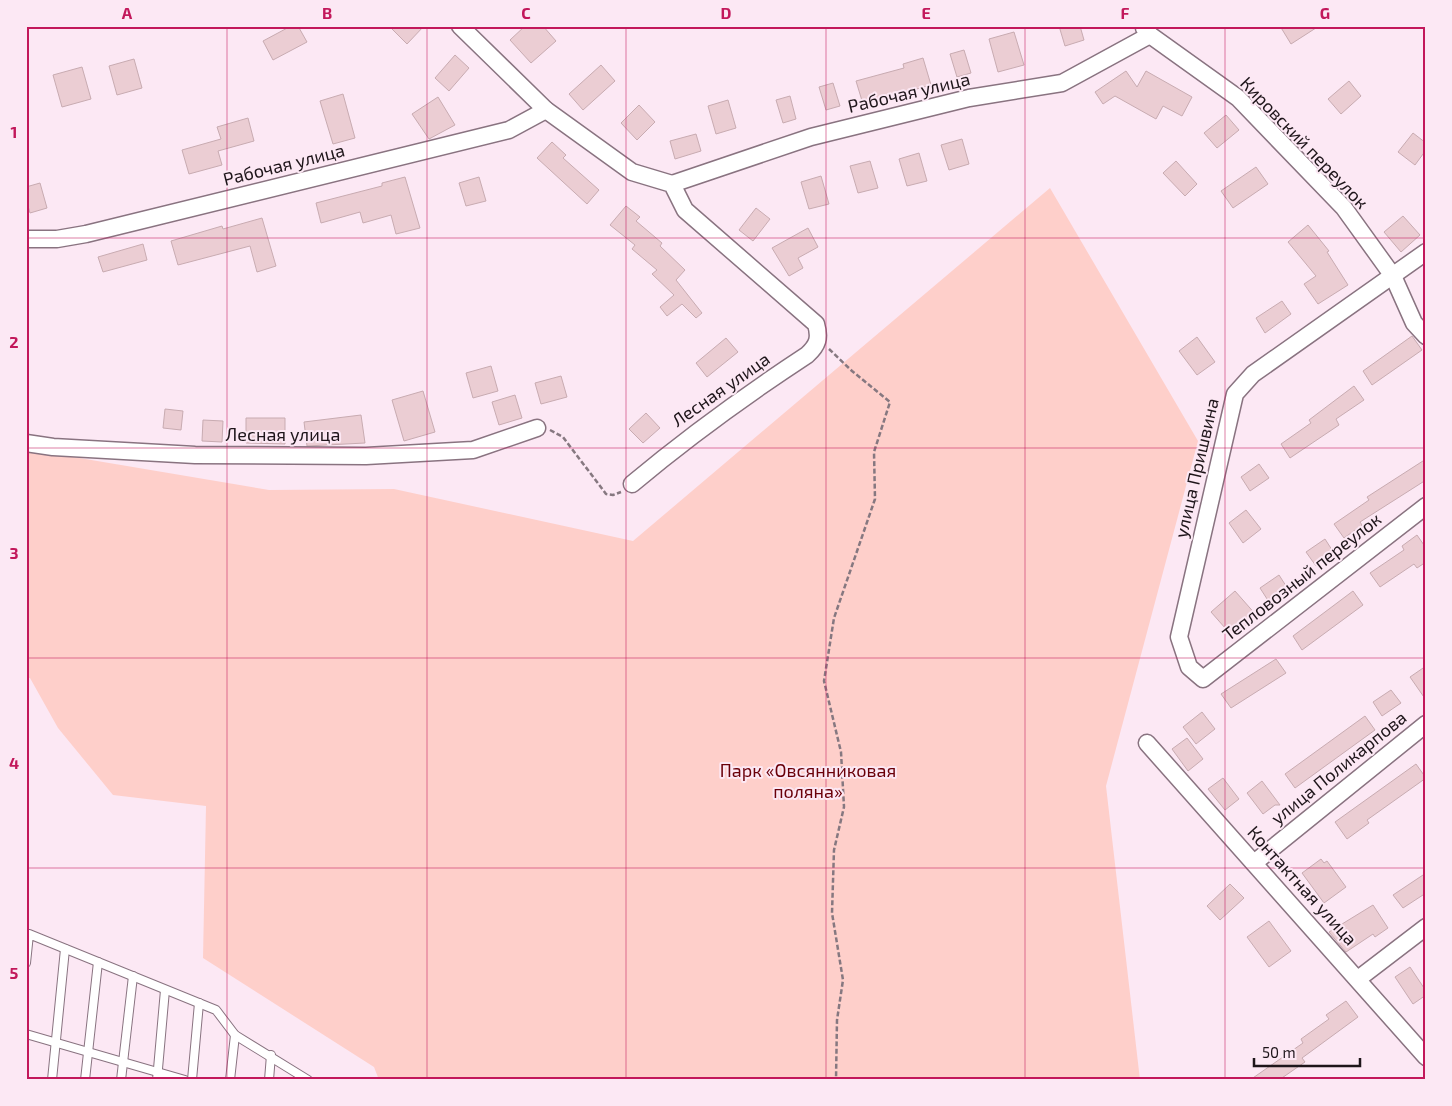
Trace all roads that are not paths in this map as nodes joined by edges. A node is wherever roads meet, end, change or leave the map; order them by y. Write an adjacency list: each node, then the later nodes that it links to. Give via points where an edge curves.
1 (460, 26): 3 (street)
2 (1147, 30): 4 (street, Рабочая улица, via 1062,83 969,98 811,137); 7 (street, Кировский переулок, via 1238,98 1344,208)
3 (546, 110): 4 (street, via 632,172); 5 (street, Рабочая улица, via 509,130 86,234)
4 (672, 184): 11 (street, Лесная улица, via 685,210 818,330 816,347 725,410)
5 (26, 239)
6 (1426, 252): 7 (street, улица Пришвина)
7 (1393, 276): 8 (street, Кировский переулок, via 1414,323); 13 (street, улица Пришвина, via 1253,374 1235,394 1179,636 1190,667)
8 (1426, 336)
9 (537, 428): 10 (street, Лесная улица, via 473,450 366,456 195,455)
10 (26, 443)
11 (632, 484)
12 (1426, 506): 13 (street, Тепловозный переулок)
13 (1203, 679)
14 (1426, 724): 16 (street, улица Поликарпова)
15 (1147, 744): 16 (street, Контактная улица)
16 (1254, 863): 22 (street, Контактная улица)
17 (1426, 927): 22 (street)
18 (65, 949): 19 (lane); 20 (lane, via 29,934); 27 (lane)
19 (98, 962): 21 (lane); 28 (lane)
20 (26, 963)
21 (133, 976): 23 (lane); 31 (lane)
22 (1358, 979): 30 (street, Контактная улица)
23 (166, 990): 24 (lane); 32 (lane)
24 (199, 1003): 26 (lane, via 216,1010); 37 (lane)
25 (26, 1034): 27 (lane)
26 (235, 1034): 29 (lane); 38 (lane)
27 (56, 1042): 28 (lane); 33 (lane)
28 (88, 1052): 31 (lane); 34 (lane)
29 (271, 1055): 39 (lane); 40 (lane)
30 (1426, 1057)
31 (123, 1062): 32 (lane); 35 (lane)
32 (157, 1076): 36 (lane)
33 (52, 1080)
34 (85, 1080)
35 (122, 1080)
36 (185, 1080)
37 (192, 1080)
38 (230, 1080)
39 (270, 1080)
40 (308, 1080)

